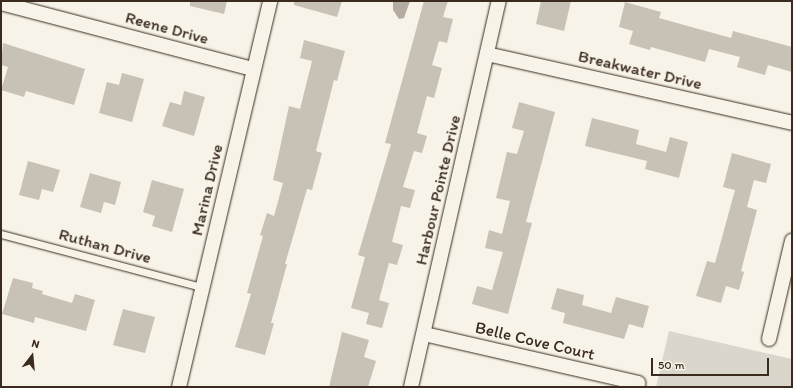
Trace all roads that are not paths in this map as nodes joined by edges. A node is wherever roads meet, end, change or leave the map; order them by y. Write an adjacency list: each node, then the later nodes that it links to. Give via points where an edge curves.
1 (270, 1): 6 (street, Marina Drive)
2 (499, 1): 5 (street, Harbour Pointe Drive)
3 (1, 3): 4 (street, Reene Drive)
4 (36, 6): 6 (street, Reene Drive)
5 (487, 54): 7 (street, Breakwater Drive); 11 (street, Harbour Pointe Drive)
6 (253, 69): 10 (street, Marina Drive)
7 (790, 121)
8 (1, 234): 10 (lane, Ruthan Drive)
9 (792, 241): 12 (street)
10 (202, 287): 14 (street, Marina Drive)
11 (424, 334): 13 (street, Belle Cove Court); 15 (street, Harbour Pointe Drive)
12 (769, 339)
13 (638, 383)
14 (179, 387)
15 (411, 387)

